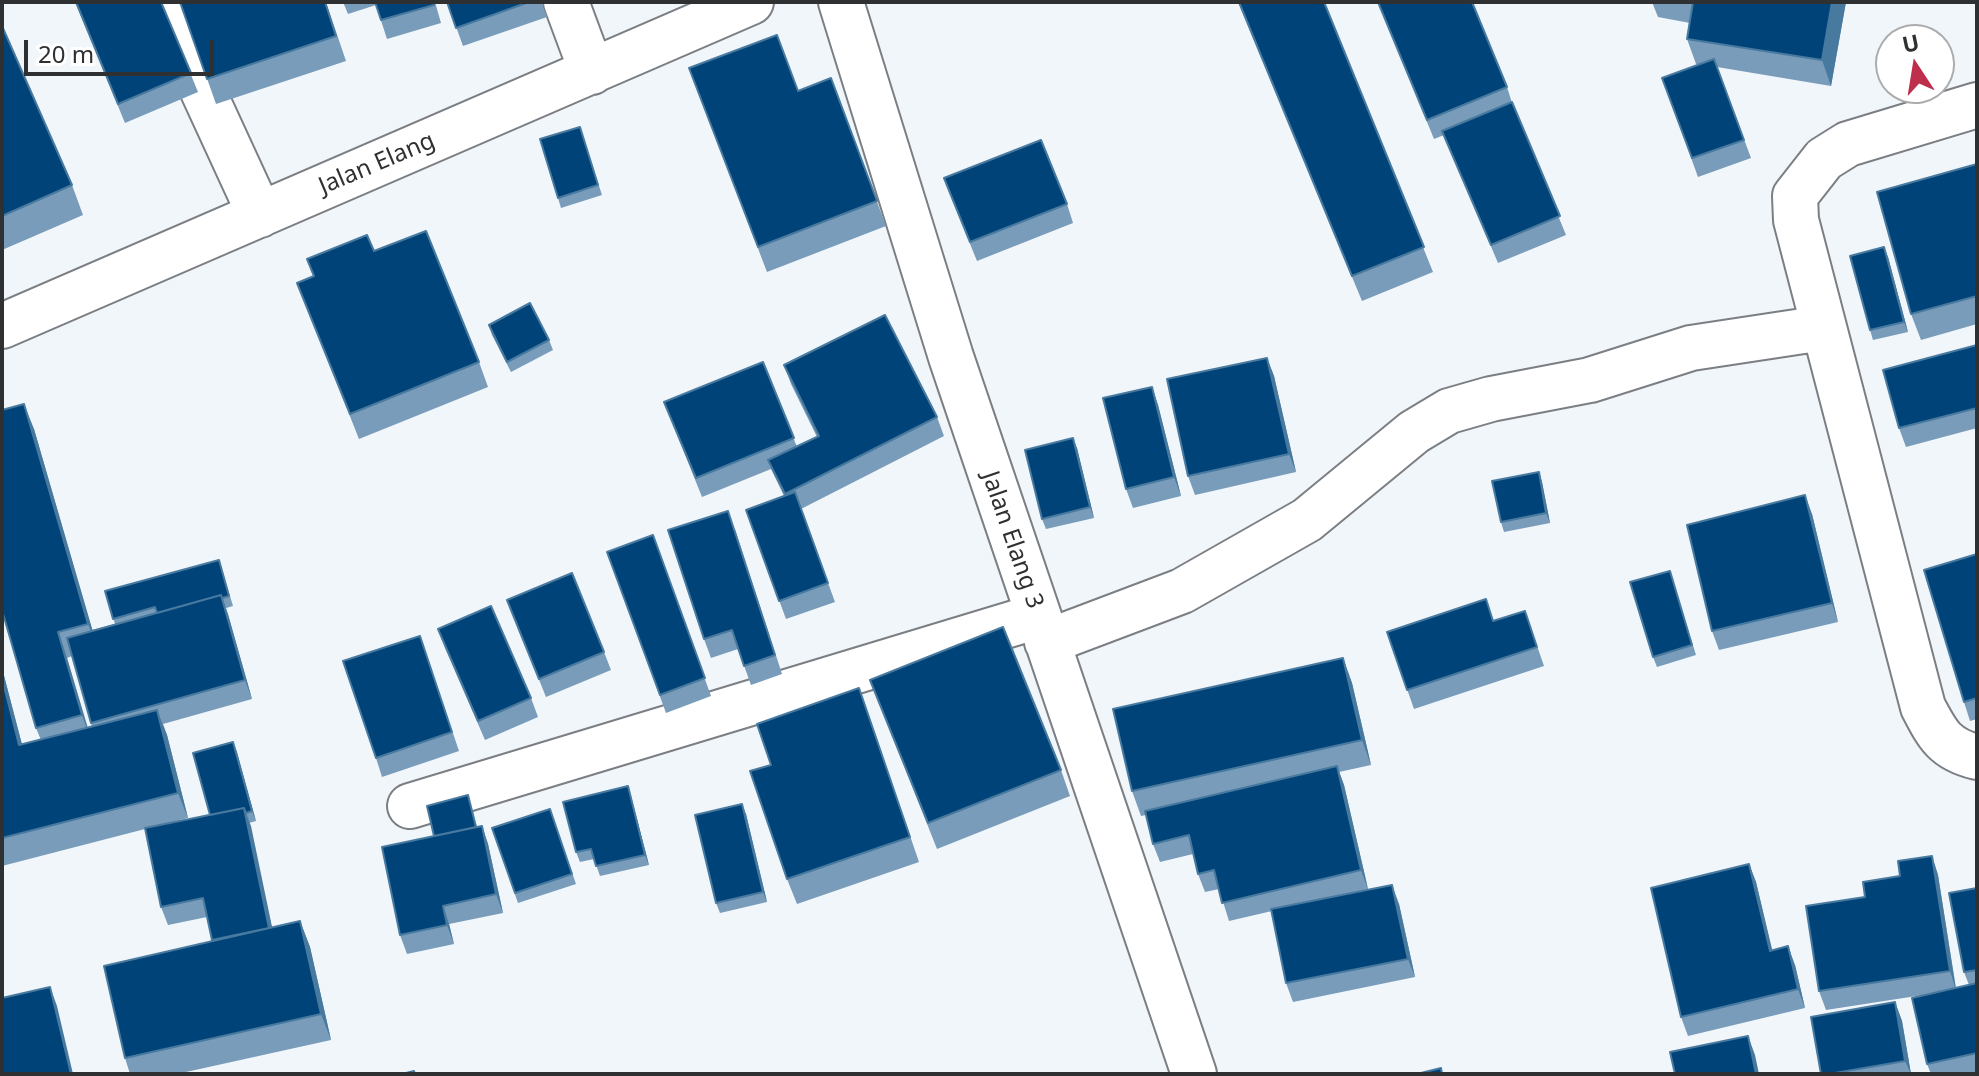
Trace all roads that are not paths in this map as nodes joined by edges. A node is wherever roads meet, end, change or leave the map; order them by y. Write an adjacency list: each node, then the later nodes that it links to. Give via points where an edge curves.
1 (162, 2): 7 (street)
2 (566, 2): 5 (street)
3 (751, 2): 5 (street, Jalan Elang)
4 (841, 2): 10 (street, Jalan Elang 3, via 951,357)
5 (592, 72): 7 (street, Jalan Elang)
6 (1977, 105): 9 (street, via 1848,144 1824,159 1795,196 1796,220)
7 (260, 215): 8 (street, Jalan Elang)
8 (2, 326)
9 (1823, 328): 10 (street, via 1691,348 1590,380 1449,411 1414,432 1307,520 1182,591); 11 (street, via 1923,707 1938,735 1957,752)
10 (1043, 629): 12 (street); 13 (street, Jalan Elang 3)
11 (1977, 757)
12 (410, 806)
13 (1194, 1074)

